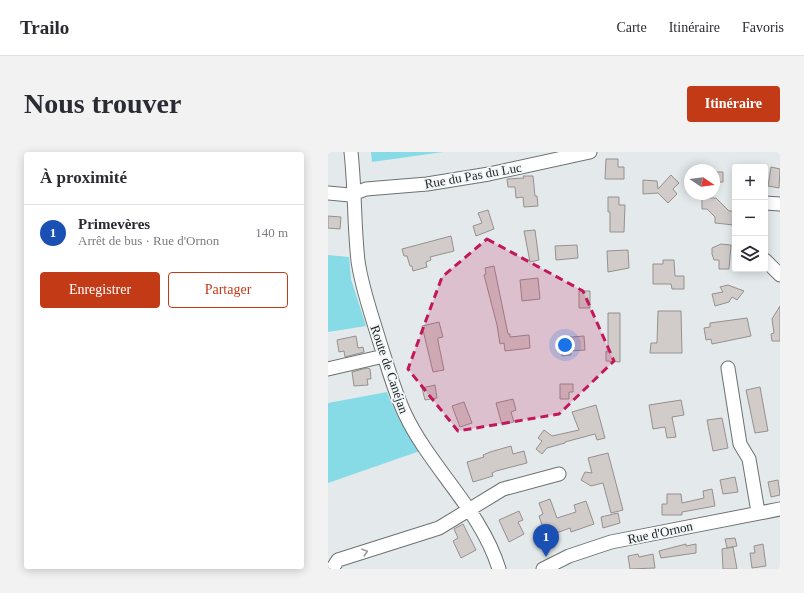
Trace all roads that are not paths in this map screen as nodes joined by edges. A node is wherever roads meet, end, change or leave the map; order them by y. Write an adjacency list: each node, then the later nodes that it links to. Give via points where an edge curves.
1 (351, 152): 4 (street, Route de Canéjan)
2 (590, 152): 4 (street, Rue du Pas du Luc, via 489,174 427,184 366,189)
3 (328, 193): 4 (street, Rue du Pas du Luc)
4 (355, 193): 9 (street, Route de Canéjan, via 358,260 362,286)
5 (768, 203): 6 (street)
6 (780, 204)
7 (768, 263): 8 (street)
8 (780, 275)
9 (384, 356): 11 (street); 14 (street, Route de Canéjan, via 406,416)
10 (728, 368): 15 (street, via 740,444 749,459)
11 (328, 369)
12 (559, 474): 14 (street, via 503,489)
13 (780, 509): 15 (street, Rue d'Ornon)
14 (470, 510): 16 (street, one-way to 14, via 338,560 439,528); 17 (street, Route de Canéjan, via 488,542)
15 (758, 512): 18 (street, Rue d'Ornon, via 611,542 569,556)
16 (332, 569)
17 (499, 569)
18 (544, 569)

